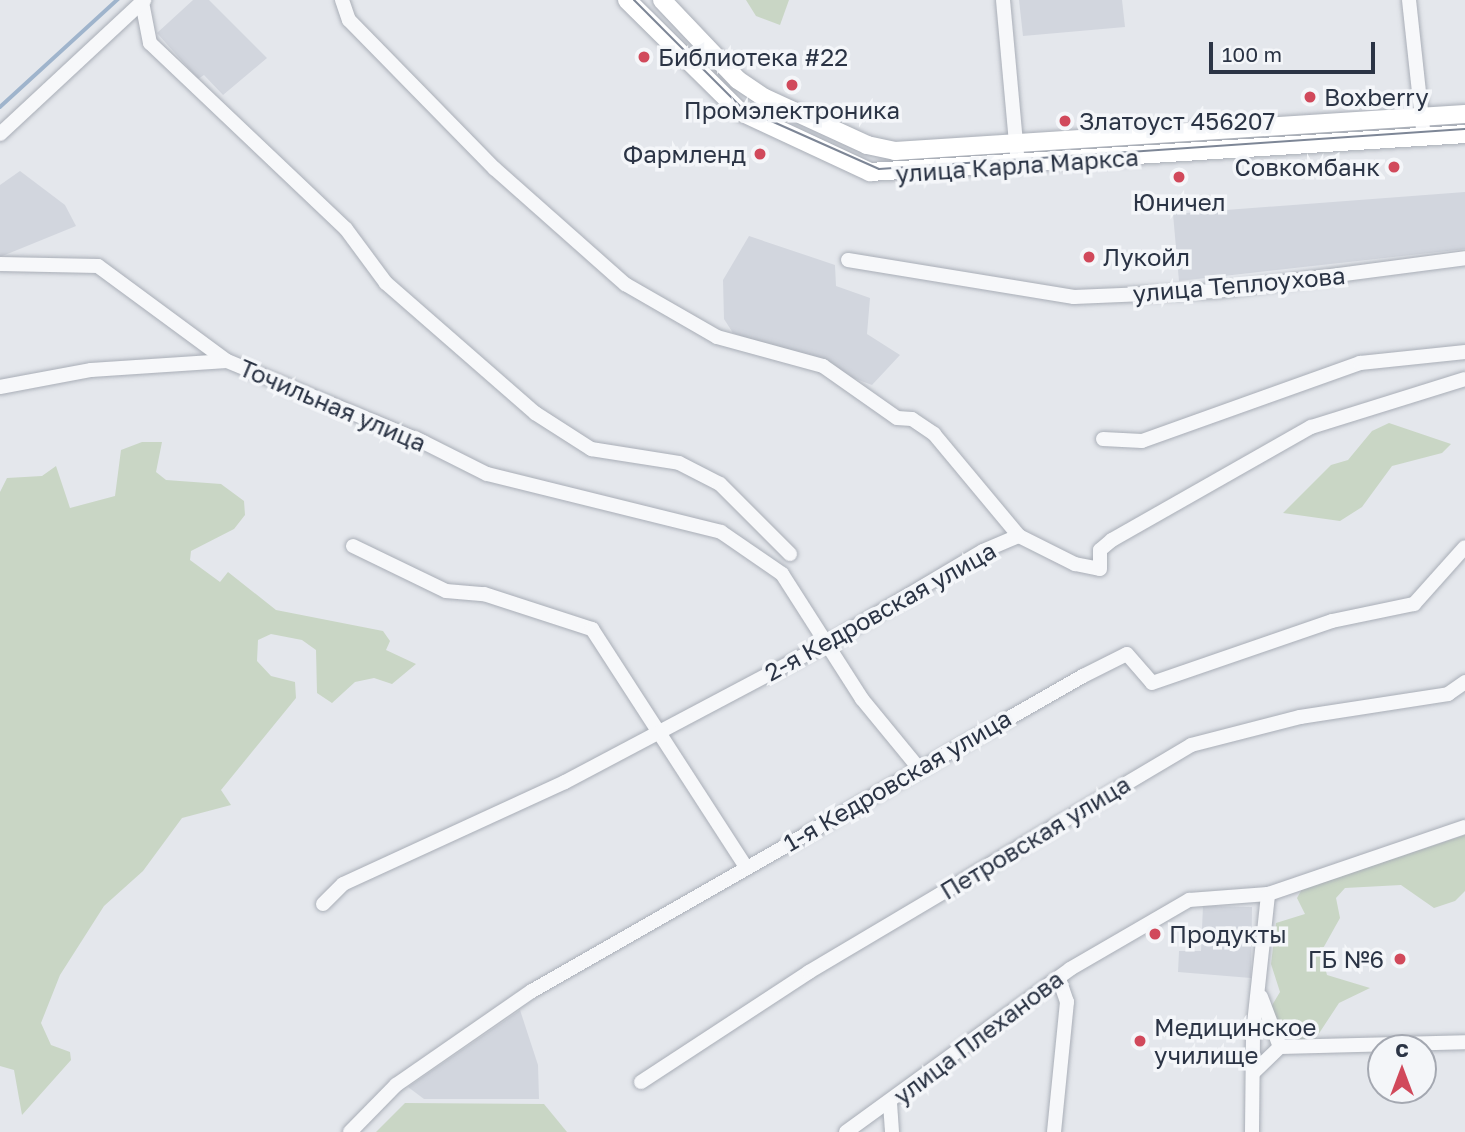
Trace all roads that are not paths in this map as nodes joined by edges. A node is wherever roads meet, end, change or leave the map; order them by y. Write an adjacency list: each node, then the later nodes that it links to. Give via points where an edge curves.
1 (342, 0): 24 (street, via 349,20 495,169 625,284 717,337 822,366 897,418 912,419 934,434)
2 (627, 0): 13 (main road, улица Карла Маркса, via 739,111 848,166 894,175)
3 (663, 0): 12 (main road, улица Карла Маркса, via 738,80 867,145 895,151)
4 (1003, 0): 12 (street)
5 (1409, 0): 8 (street)
6 (143, 1): 9 (street); 27 (street, via 150,43 346,229 386,284 534,413 591,449 679,463 720,484)
7 (1465, 114): 8 (main road, улица Карла Маркса)
8 (1421, 117): 11 (street); 12 (main road, улица Карла Маркса)
9 (0, 134)
10 (1465, 134): 11 (main road, улица Карла Маркса)
11 (1424, 136): 13 (main road, улица Карла Маркса)
12 (1014, 142): 13 (street)
13 (1018, 166)
14 (1465, 258): 15 (street, улица Теплоухова, via 1216,291 1074,297)
15 (848, 260)
16 (0, 264): 18 (street, via 98,266)
17 (1465, 352): 22 (street, via 1360,363 1142,441)
18 (227, 361): 20 (street, Точильная улица, via 92,370); 23 (street, Точильная улица)
19 (1465, 379): 24 (street, 2-я Кедровская улица, via 1311,427 1112,540 1100,550 1100,569 1075,565)
20 (0, 387)
21 (415, 438): 23 (street)
22 (1103, 439)
23 (456, 458): 28 (street, via 535,487 721,532 782,574)
24 (1019, 536): 28 (street, 2-я Кедровская улица)
25 (353, 546): 30 (street, via 446,591 484,594 592,629)
26 (1465, 547): 31 (street, 1-я Кедровская улица, via 1414,604 1332,621 1152,683 1127,654)
27 (790, 554)
28 (828, 643): 30 (street, 2-я Кедровская улица); 31 (street, via 862,699)
29 (1465, 682): 41 (street, Петровская улица, via 1448,694 1300,717 1191,745 809,972)
30 (660, 729): 33 (street); 35 (street, 2-я Кедровская улица, via 565,782 342,884)
31 (917, 766): 33 (street, 1-я Кедровская улица)
32 (1465, 827): 34 (street, улица Плеханова)
33 (746, 867): 43 (street, 1-я Кедровская улица, via 639,935 532,991 396,1085)
34 (1268, 894): 36 (street, улица Плеханова, via 1189,900); 37 (street)
35 (323, 904)
36 (1059, 979): 42 (street, улица Плеханова, via 980,1031); 46 (street, via 1067,1002)
37 (1261, 997): 39 (street); 40 (street)
38 (1465, 1042): 39 (street)
39 (1280, 1047): 40 (street)
40 (1254, 1072): 47 (street)
41 (641, 1082)
42 (890, 1103): 44 (street, улица Плеханова); 45 (street)
43 (350, 1132)
44 (846, 1132)
45 (892, 1132)
46 (1055, 1132)
47 (1252, 1132)

